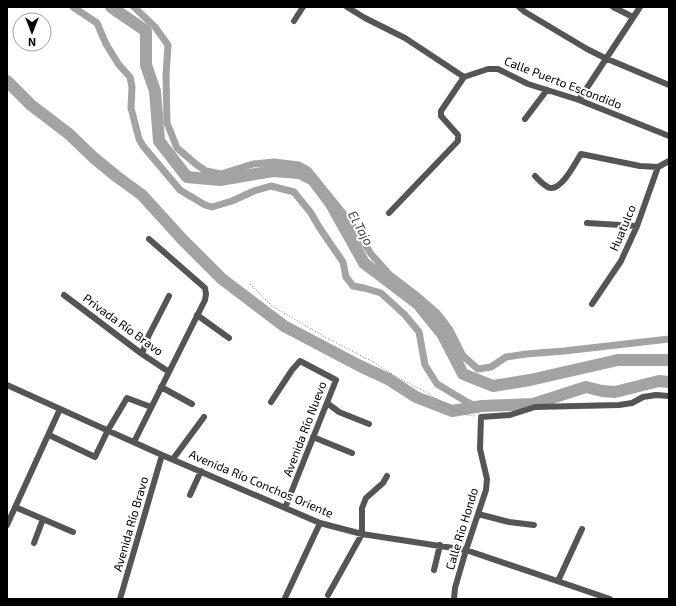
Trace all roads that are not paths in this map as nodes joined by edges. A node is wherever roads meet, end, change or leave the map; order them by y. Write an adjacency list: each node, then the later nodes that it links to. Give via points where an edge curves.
1 (304, 7): 8 (street)
2 (347, 7): 10 (street, via 405,38)
3 (519, 7): 6 (street)
4 (613, 7): 7 (street)
5 (640, 7): 7 (street)
6 (526, 9): 9 (street)
7 (633, 17): 9 (street)
8 (294, 21)
9 (605, 58): 11 (street); 13 (street)
10 (464, 77): 12 (street, Calle Puerto Escondido, via 488,69 498,69); 19 (street, via 441,111 441,116 458,135 458,141)
11 (669, 85)
12 (547, 90): 13 (street, Calle Puerto Escondido); 14 (street)
13 (579, 100): 15 (street, Calle Puerto Escondido)
14 (526, 119)
15 (669, 136)
16 (669, 161): 17 (street)
17 (658, 167): 18 (street, via 640,166 581,154 562,183 555,188 544,185); 21 (street, Huatulco)
18 (535, 176)
19 (389, 213)
20 (587, 223): 21 (street)
21 (637, 226): 25 (street, Huatulco, via 621,261)
22 (149, 239): 26 (street, Privada Río Bravo, via 205,288 205,300)
23 (64, 295): 28 (street, Privada Río Bravo)
24 (169, 296): 28 (street)
25 (592, 304)
26 (197, 315): 27 (street); 29 (street, Privada Río Bravo)
27 (229, 338)
28 (142, 354): 29 (street, Privada Río Bravo)
29 (169, 372): 31 (street, Privada Río Bravo)
30 (7, 385): 37 (street, Avenida Río Conchos Oriente)
31 (161, 387): 35 (street); 36 (street, Privada Río Bravo)
32 (669, 396): 52 (street, Calle Río Hondo, via 643,397 632,403 619,405 535,407 510,415 481,417 480,449 487,479)
33 (271, 402): 34 (street, Avenida Río Nuevo, via 300,361 336,380)
34 (327, 403): 39 (street, via 339,412); 42 (street, Avenida Río Nuevo)
35 (192, 404)
36 (151, 407): 40 (street, via 127,398); 43 (street, Privada Río Bravo)
37 (60, 409): 40 (street, Avenida Río Conchos Oriente); 41 (street)
38 (204, 417): 46 (street)
39 (369, 424)
40 (108, 430): 41 (street, via 94,457); 43 (street, Avenida Río Conchos Oriente)
41 (49, 435): 50 (street)
42 (313, 437): 44 (street); 51 (street, Avenida Río Nuevo)
43 (134, 442): 45 (street, Avenida Río Conchos Oriente)
44 (352, 453)
45 (162, 455): 46 (street, Avenida Río Conchos Oriente); 67 (street, Avenida Río Bravo)
46 (173, 460): 47 (street, Avenida Río Conchos Oriente)
47 (200, 472): 49 (street); 51 (street, Avenida Río Conchos Oriente)
48 (387, 476): 59 (street, via 384,483 366,498 362,508)
49 (190, 495)
50 (15, 507): 53 (street); 55 (street)
51 (285, 508): 54 (street, Avenida Río Conchos Oriente)
52 (478, 514): 56 (street); 62 (street, Calle Río Hondo)
53 (43, 519): 58 (street); 60 (street)
54 (320, 523): 59 (street, Avenida Río Conchos Oriente); 66 (street)
55 (7, 525)
56 (534, 525)
57 (582, 529): 64 (street)
58 (73, 532)
59 (362, 534): 61 (street, Avenida Río Conchos Oriente); 65 (street)
60 (34, 543)
61 (440, 545): 62 (street, Avenida Río Conchos Oriente); 63 (street)
62 (466, 550): 64 (street, Avenida Río Conchos Oriente); 68 (street, Calle Río Hondo)
63 (434, 570)
64 (558, 581): 69 (street, Avenida Río Conchos Oriente)
65 (328, 595)
66 (285, 598)
67 (120, 599)
68 (454, 599)
69 (610, 599)

